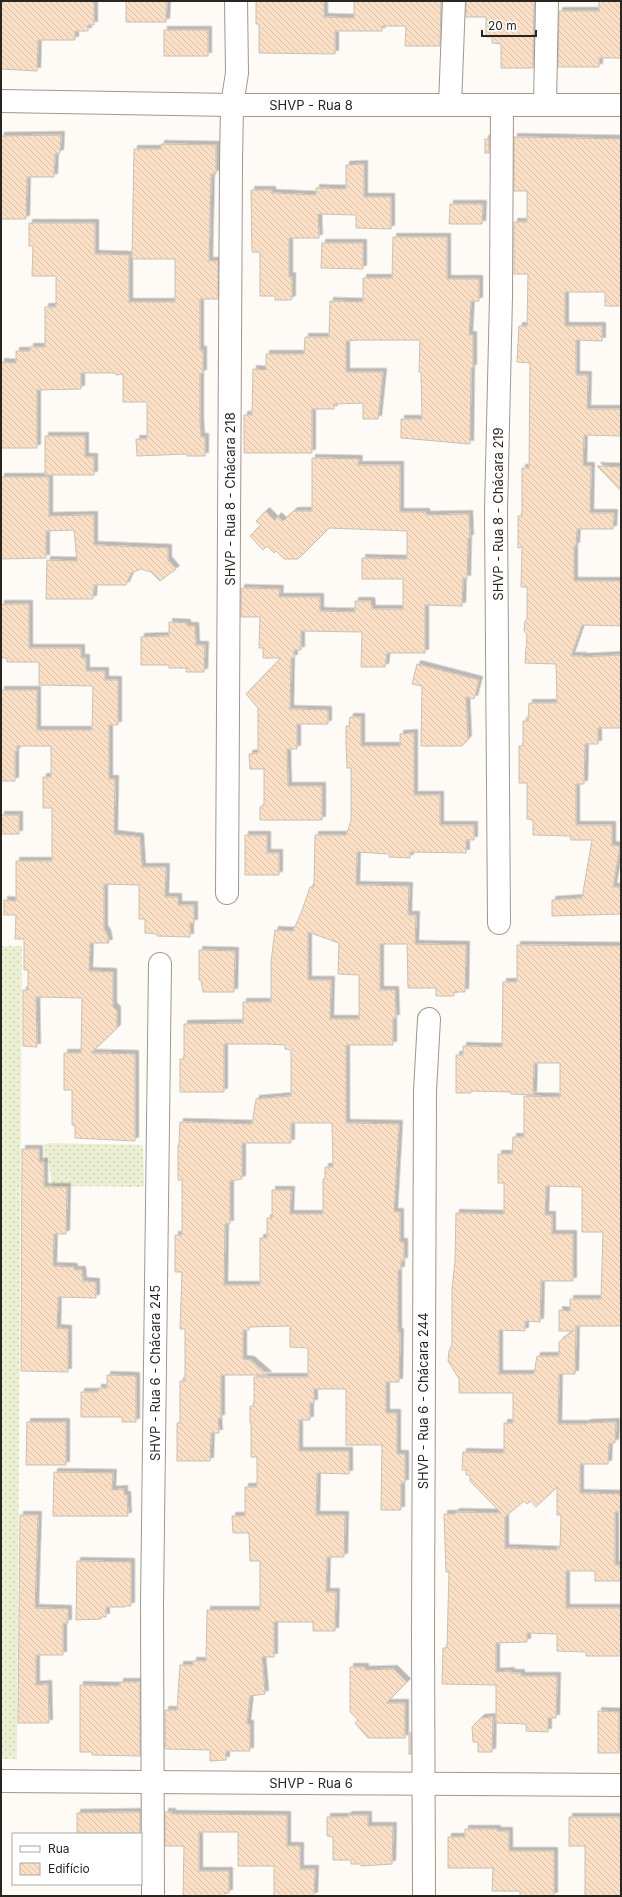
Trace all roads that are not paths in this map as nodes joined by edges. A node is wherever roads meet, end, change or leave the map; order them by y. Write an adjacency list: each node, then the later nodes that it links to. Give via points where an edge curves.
1 (236, 1): 5 (street, SHVP - Rua 8 - Chácara 218, via 237,73)
2 (454, 1): 6 (street)
3 (547, 1): 8 (street)
4 (1, 101): 5 (street, SHVP - Rua 8)
5 (232, 105): 6 (street, SHVP - Rua 8); 10 (street, SHVP - Rua 8 - Chácara 218)
6 (450, 105): 7 (street, SHVP - Rua 8)
7 (502, 105): 8 (street, SHVP - Rua 8); 11 (street, SHVP - Rua 8 - Chácara 219, via 496,510)
8 (545, 105): 9 (street, SHVP - Rua 8)
9 (621, 105)
10 (227, 893)
11 (499, 923)
12 (160, 964): 15 (street, SHVP - Rua 6 - Chácara 245, via 152,1605)
13 (430, 1019): 16 (street, SHVP - Rua 6 - Chácara 244, via 425,1099)
14 (1, 1781): 15 (street, SHVP - Rua 6)
15 (153, 1782): 16 (street, SHVP - Rua 6); 18 (street, SHVP - Rua 6 - Chácara 245)
16 (423, 1783): 17 (street, SHVP - Rua 6); 19 (street, SHVP - Rua 6 - Chácara 244)
17 (621, 1785)
18 (153, 1896)
19 (424, 1896)

